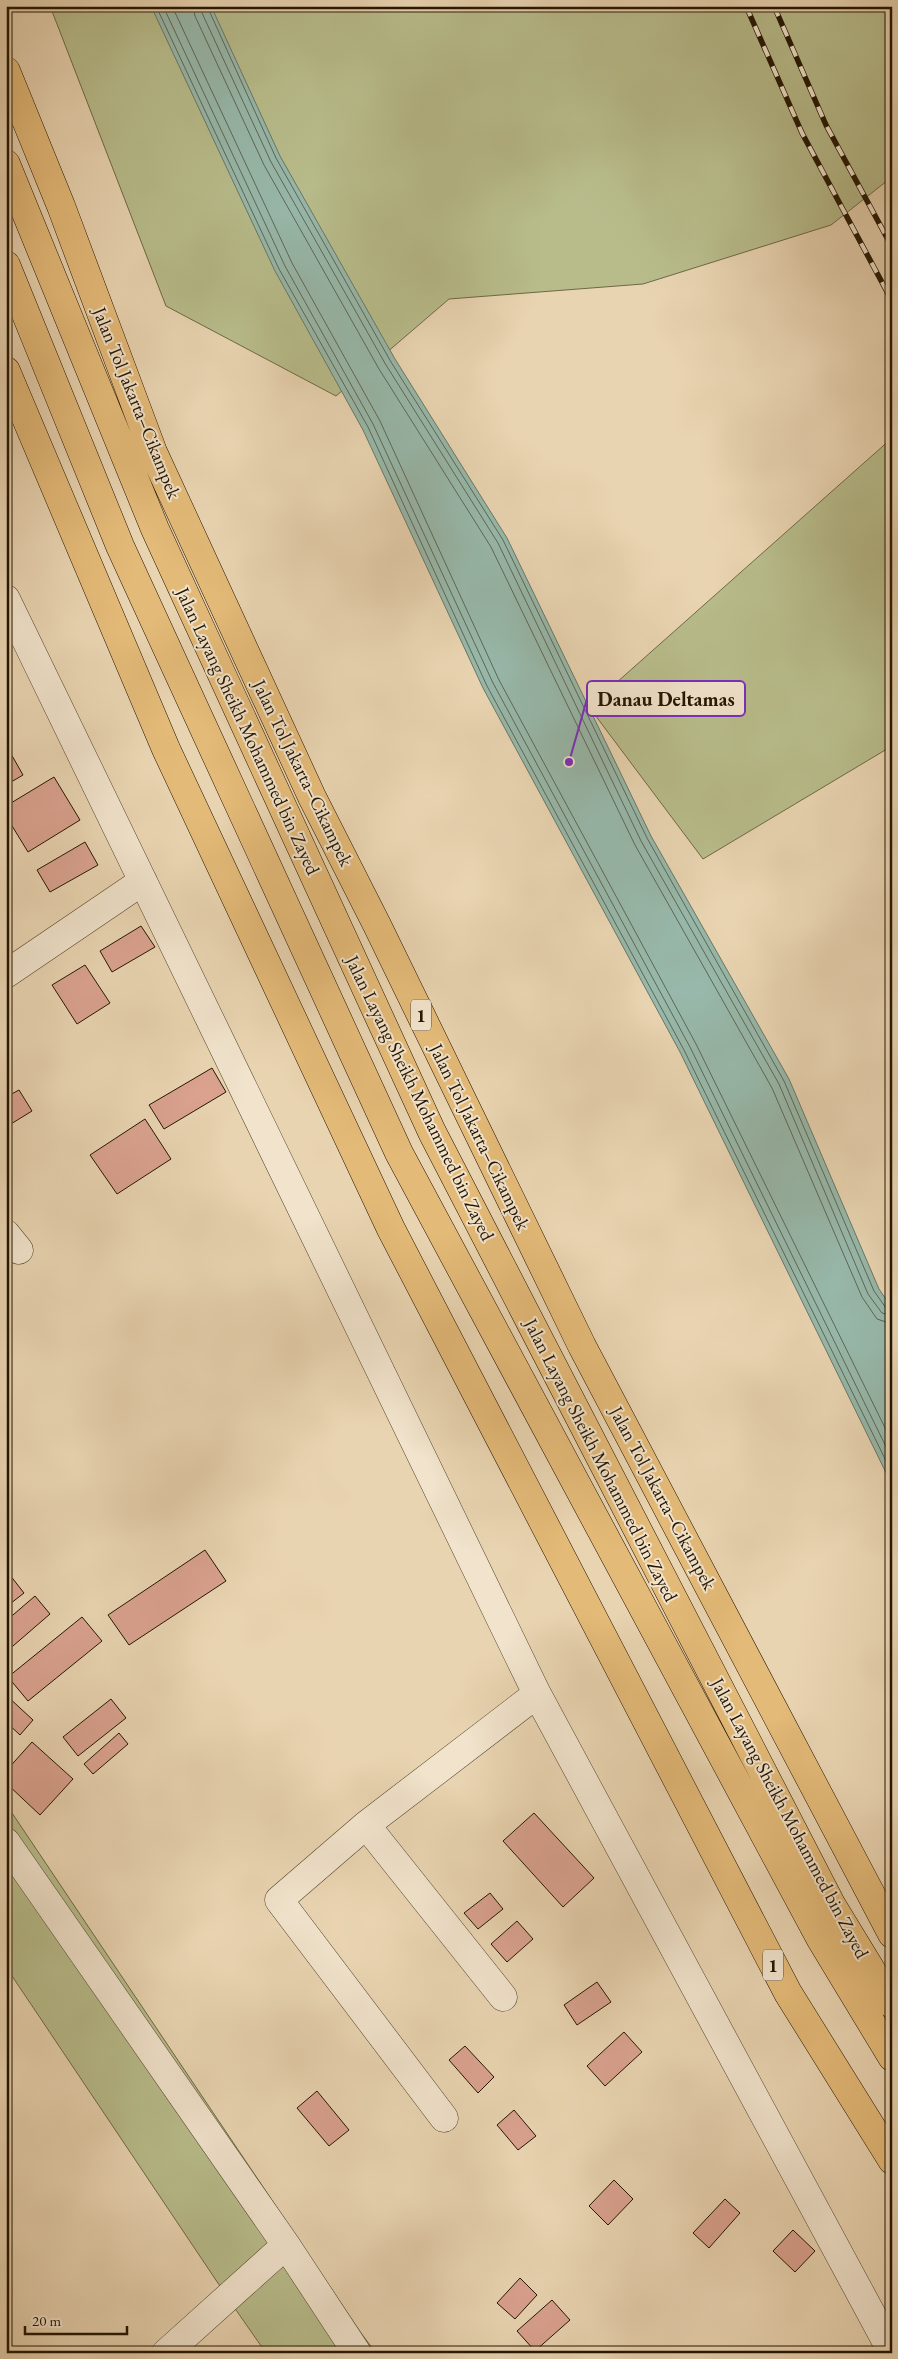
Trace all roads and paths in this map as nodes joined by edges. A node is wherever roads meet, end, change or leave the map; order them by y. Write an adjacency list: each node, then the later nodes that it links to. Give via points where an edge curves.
1 (6, 71): 11 (highway, Jalan Tol Jakarta–Cikampek / 1, via 61,206 153,452 312,797 582,1346)
2 (6, 164): 13 (highway, Jalan Layang Sheikh Mohammed bin Zayed / 1, via 154,529 432,1132 831,1904)
3 (6, 265): 14 (highway, Jalan Layang Sheikh Mohammed bin Zayed, via 120,546 399,1153 820,1938)
4 (6, 371): 16 (highway, 1, via 166,749 391,1229 788,1994)
5 (9, 611): 6 (street)
6 (143, 881): 7 (street); 8 (street)
7 (6, 974)
8 (537, 1694): 9 (street); 18 (street)
9 (366, 1825): 12 (street); 15 (street, via 279,1900)
10 (6, 1842): 17 (street)
11 (892, 1934)
12 (503, 1997)
13 (892, 2004)
14 (892, 2057)
15 (444, 2118)
16 (892, 2160)
17 (286, 2245): 19 (street); 20 (street)
18 (892, 2352)
19 (166, 2353)
20 (357, 2353)

